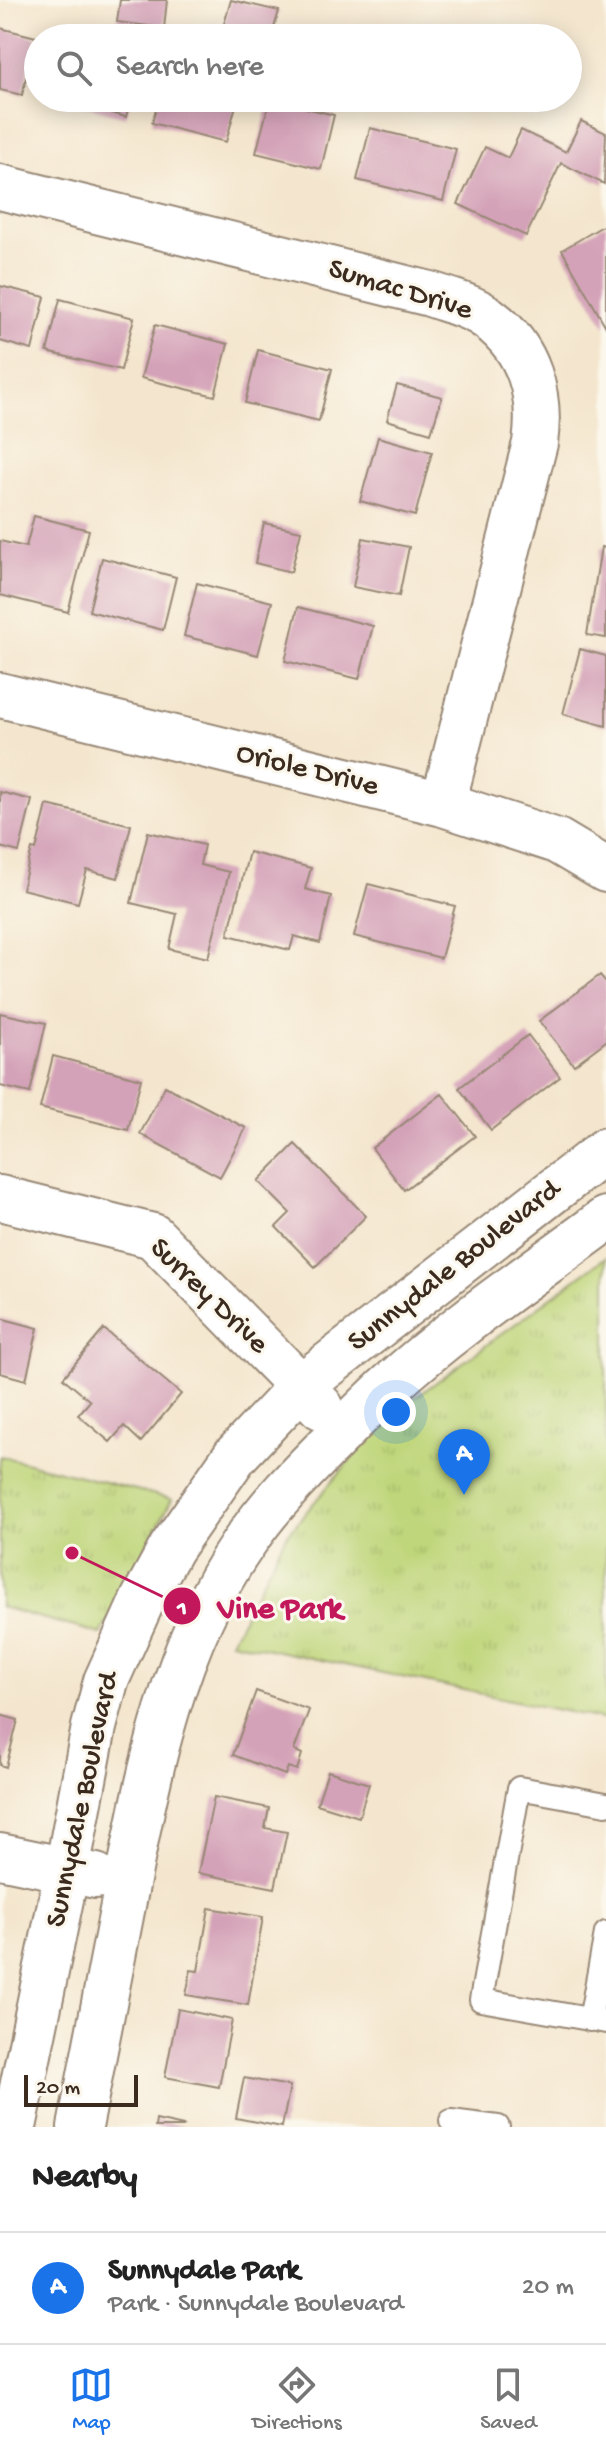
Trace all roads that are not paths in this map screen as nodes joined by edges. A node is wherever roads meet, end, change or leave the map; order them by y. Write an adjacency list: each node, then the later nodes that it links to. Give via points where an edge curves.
1 (0, 187): 3 (street, Sumac Drive, via 430,294 489,318 524,359 537,397 537,430)
2 (0, 695): 3 (street, Oriole Drive)
3 (443, 804): 4 (street, Oriole Drive, via 557,841)
4 (606, 870)
5 (606, 1150): 8 (street, Sunnydale Boulevard)
6 (0, 1198): 8 (street, Surrey Drive, via 153,1236)
7 (606, 1219): 9 (street, Sunnydale Boulevard, via 479,1313 391,1384)
8 (301, 1386): 9 (street, Surrey Drive); 12 (street, Sunnydale Boulevard, via 235,1456 171,1548 143,1599 106,1681)
9 (343, 1431): 13 (street, Sunnydale Boulevard, via 243,1543 206,1608 153,1758)
10 (606, 1804): 15 (lane, via 519,1788 481,2000)
11 (0, 1856): 12 (street)
12 (67, 1870): 13 (street); 17 (street, Sunnydale Boulevard)
13 (127, 1882): 18 (street, Sunnydale Boulevard)
14 (606, 1933): 15 (lane)
15 (598, 2021)
16 (451, 2121): 19 (lane)
17 (14, 2127)
18 (80, 2127)
19 (498, 2127)

